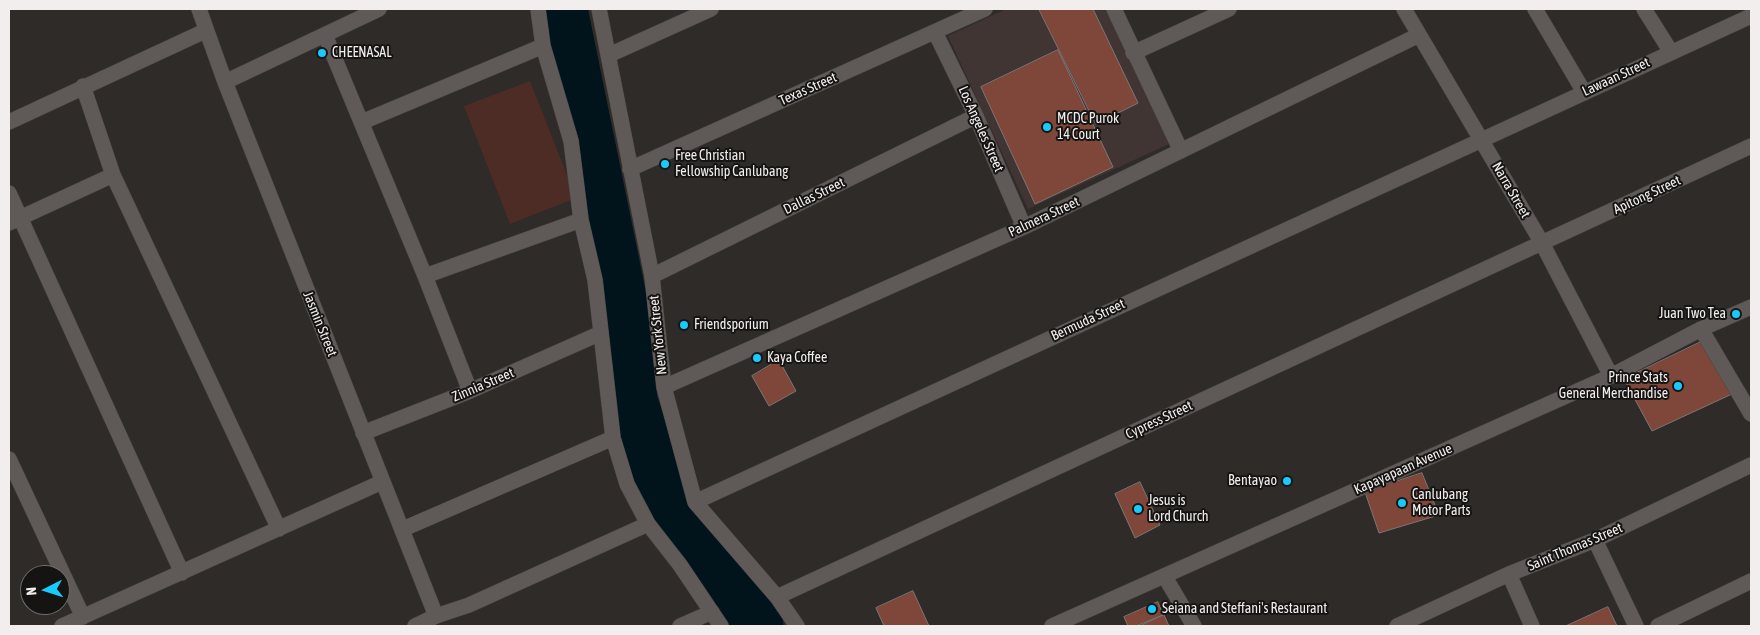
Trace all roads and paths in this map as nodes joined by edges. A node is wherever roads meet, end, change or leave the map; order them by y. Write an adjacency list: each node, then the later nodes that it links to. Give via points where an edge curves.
1 (198, 9): 13 (street, Jasmin Street)
2 (379, 9): 15 (street)
3 (538, 9): 17 (street)
4 (599, 9): 20 (street, New York Street)
5 (711, 9): 20 (street)
6 (985, 9): 14 (street, Texas Street)
7 (1114, 9): 19 (street)
8 (1229, 9): 19 (street)
9 (1404, 9): 16 (street, Narra Street)
10 (1535, 9): 23 (street)
11 (1644, 9): 18 (street)
12 (1751, 16): 18 (street, Lawaan Street)
13 (205, 31): 21 (street, Jasmin Street); 22 (street)
14 (935, 32): 24 (street, Los Angeles Street); 30 (street, Texas Street)
15 (325, 35): 21 (street); 26 (street)
16 (1419, 35): 27 (street, Narra Street); 29 (street, Palmera Street)
17 (543, 46): 26 (street); 34 (street, via 571,141)
18 (1671, 52): 23 (street, Lawaan Street)
19 (1134, 53): 29 (street)
20 (609, 55): 30 (street, New York Street)
21 (225, 82): 46 (street, Jasmin Street)
22 (84, 86): 25 (street); 31 (street)
23 (1584, 92): 27 (street, Lawaan Street)
24 (976, 116): 35 (street, Los Angeles Street); 38 (street, Dallas Street)
25 (9, 122)
26 (362, 122): 37 (street)
27 (1482, 139): 36 (street, Narra Street); 51 (street, Bermuda Street)
28 (1751, 146): 36 (street, Apitong Street)
29 (1180, 152): 35 (street, Palmera Street)
30 (630, 169): 38 (street, New York Street)
31 (113, 175): 33 (street); 54 (street)
32 (9, 193): 33 (street)
33 (14, 220): 56 (street)
34 (581, 220): 37 (street); 41 (street, via 595,280)
35 (1024, 228): 43 (street, Palmera Street)
36 (1542, 243): 42 (street, Narra Street); 60 (street, Cypress Street)
37 (425, 276): 44 (street)
38 (652, 276): 43 (street, New York Street)
39 (1751, 308): 40 (street, Kapayapaan Avenue)
40 (1701, 329): 42 (street, Kapayapaan Avenue); 45 (street)
41 (601, 333): 44 (street, Zinnia Street); 47 (street)
42 (1611, 376): 58 (street, Kapayapaan Avenue)
43 (664, 387): 51 (street, New York Street)
44 (470, 391): 46 (street, Zinnia Street)
45 (1751, 414)
46 (363, 433): 50 (street, Jasmin Street)
47 (613, 438): 52 (street, via 627,484); 53 (street)
48 (9, 459): 63 (street)
49 (1751, 465): 55 (street, Saint Thomas Street)
50 (382, 482): 53 (street, Jasmin Street); 54 (street)
51 (695, 502): 60 (street, New York Street)
52 (648, 524): 61 (street); 62 (street, via 469,605)
53 (403, 528): 62 (street, Jasmin Street)
54 (279, 529): 56 (street)
55 (1595, 540): 57 (street, Saint Thomas Street); 73 (street)
56 (182, 573): 63 (street)
57 (1509, 574): 71 (street, Saint Thomas Street); 72 (street)
58 (1165, 576): 69 (street, Kapayapaan Avenue); 70 (street)
59 (1751, 580): 74 (street)
60 (777, 597): 68 (street, New York Street)
61 (712, 612): 66 (street); 67 (street)
62 (436, 616): 65 (street)
63 (83, 617): 64 (street)
64 (62, 626)
65 (415, 626)
66 (680, 626)
67 (721, 626)
68 (798, 626)
69 (1052, 626)
70 (1194, 626)
71 (1397, 626)
72 (1532, 626)
73 (1636, 626)
74 (1658, 626)

